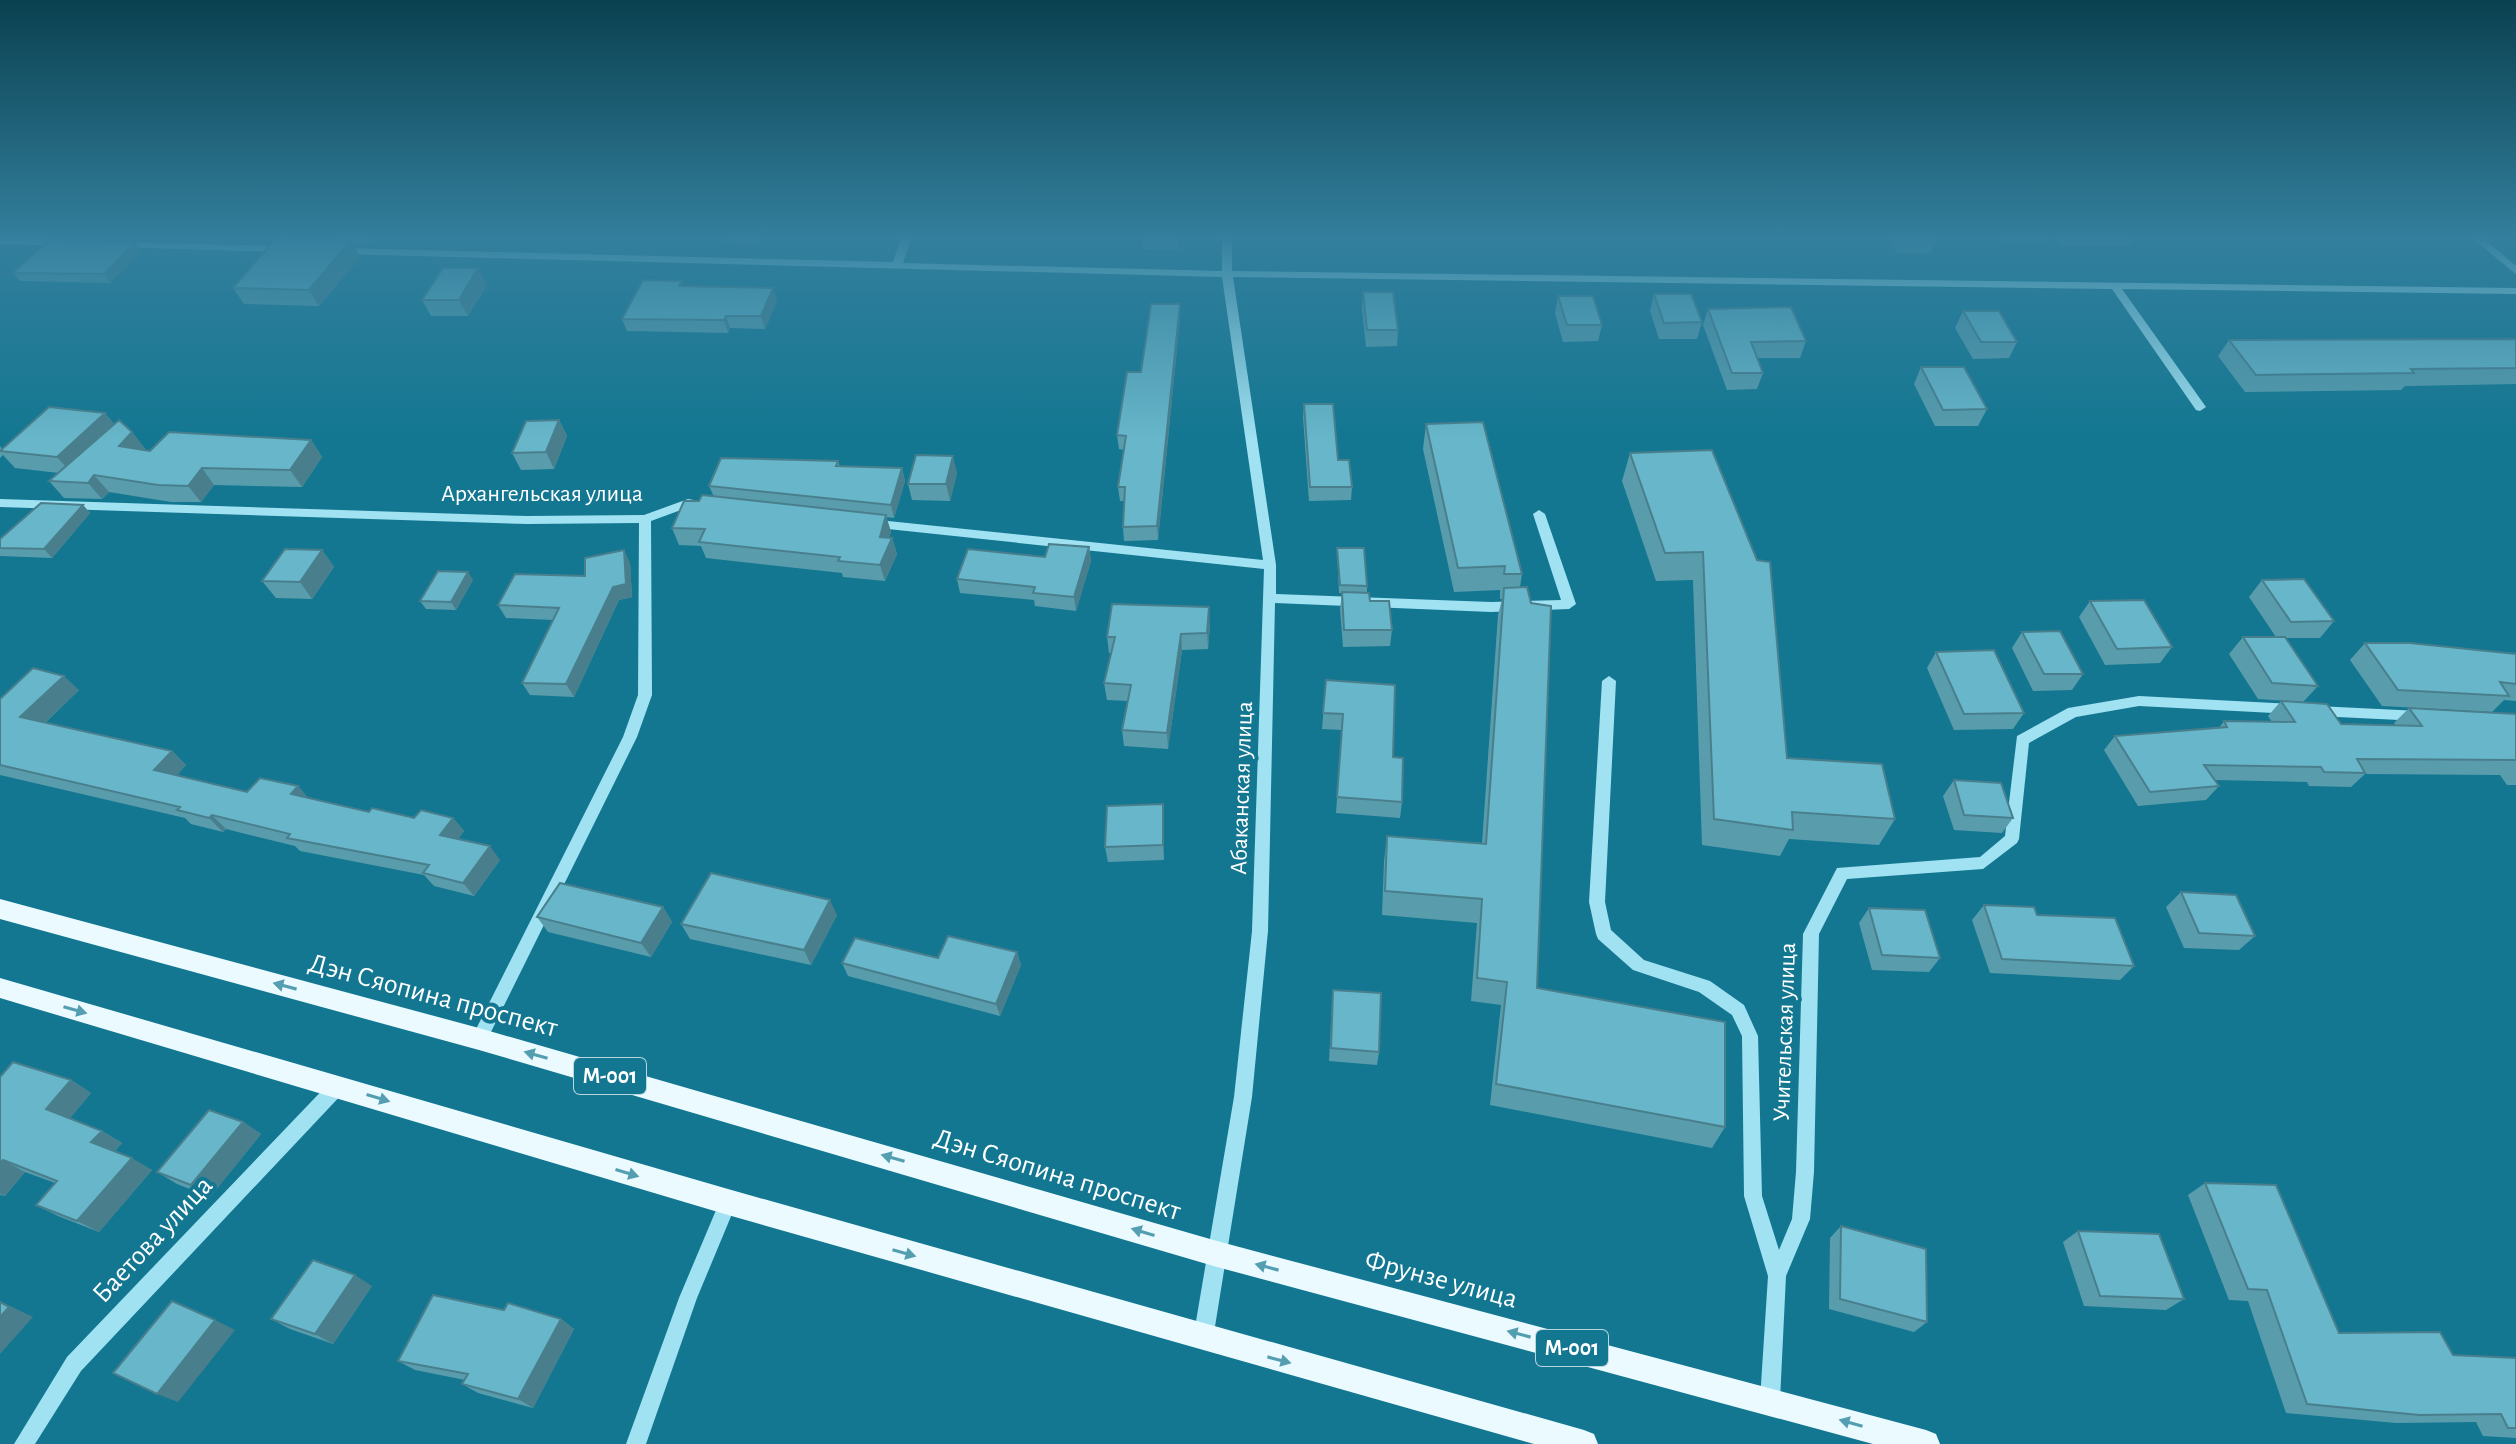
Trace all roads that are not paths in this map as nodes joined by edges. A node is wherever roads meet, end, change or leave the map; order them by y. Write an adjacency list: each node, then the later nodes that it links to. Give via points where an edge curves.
1 (1232, 305): 9 (street, Абаканская улица)
2 (2129, 305): 3 (street)
3 (2200, 407)
4 (0, 503): 7 (street, Архангельская улица)
5 (719, 507): 7 (street, Архангельская улица, via 688,503)
6 (1539, 514): 10 (street, via 1569,604 1491,607)
7 (645, 519): 15 (street, via 645,695 630,737)
8 (861, 522): 9 (street)
9 (1270, 565): 10 (street, Абаканская улица)
10 (1269, 598): 18 (street, Абаканская улица, via 1260,931 1243,1097)
11 (1609, 681): 19 (street, via 1597,902 1604,934 1639,965 1704,986 1738,1010 1750,1036 1753,1196)
12 (2437, 717): 19 (street, Учительская улица, via 2139,701 2073,712 2022,740 2012,839 1983,863 1842,873 1811,934 1801,1219)
13 (0, 909): 15 (main road, Дэн Сяопина проспект / M-001, one-way to 13)
14 (0, 988): 16 (main road, one-way to 16)
15 (479, 1039): 18 (main road, Дэн Сяопина проспект / M-001, one-way to 15)
16 (338, 1086): 17 (main road, one-way to 17); 22 (street, Баетова улица, via 74,1364)
17 (728, 1202): 20 (main road, one-way to 20); 23 (street)
18 (1217, 1254): 20 (street, Абаканская улица); 21 (main road, Фрунзе улица / M-001, one-way to 18)
19 (1777, 1276): 21 (street, Учительская улица)
20 (1203, 1339): 24 (main road, one-way to 24)
21 (1770, 1400): 25 (main road, Фрунзе улица / M-001, one-way to 21)
22 (24, 1444)
23 (636, 1444)
24 (1584, 1444)
25 (1926, 1444)

